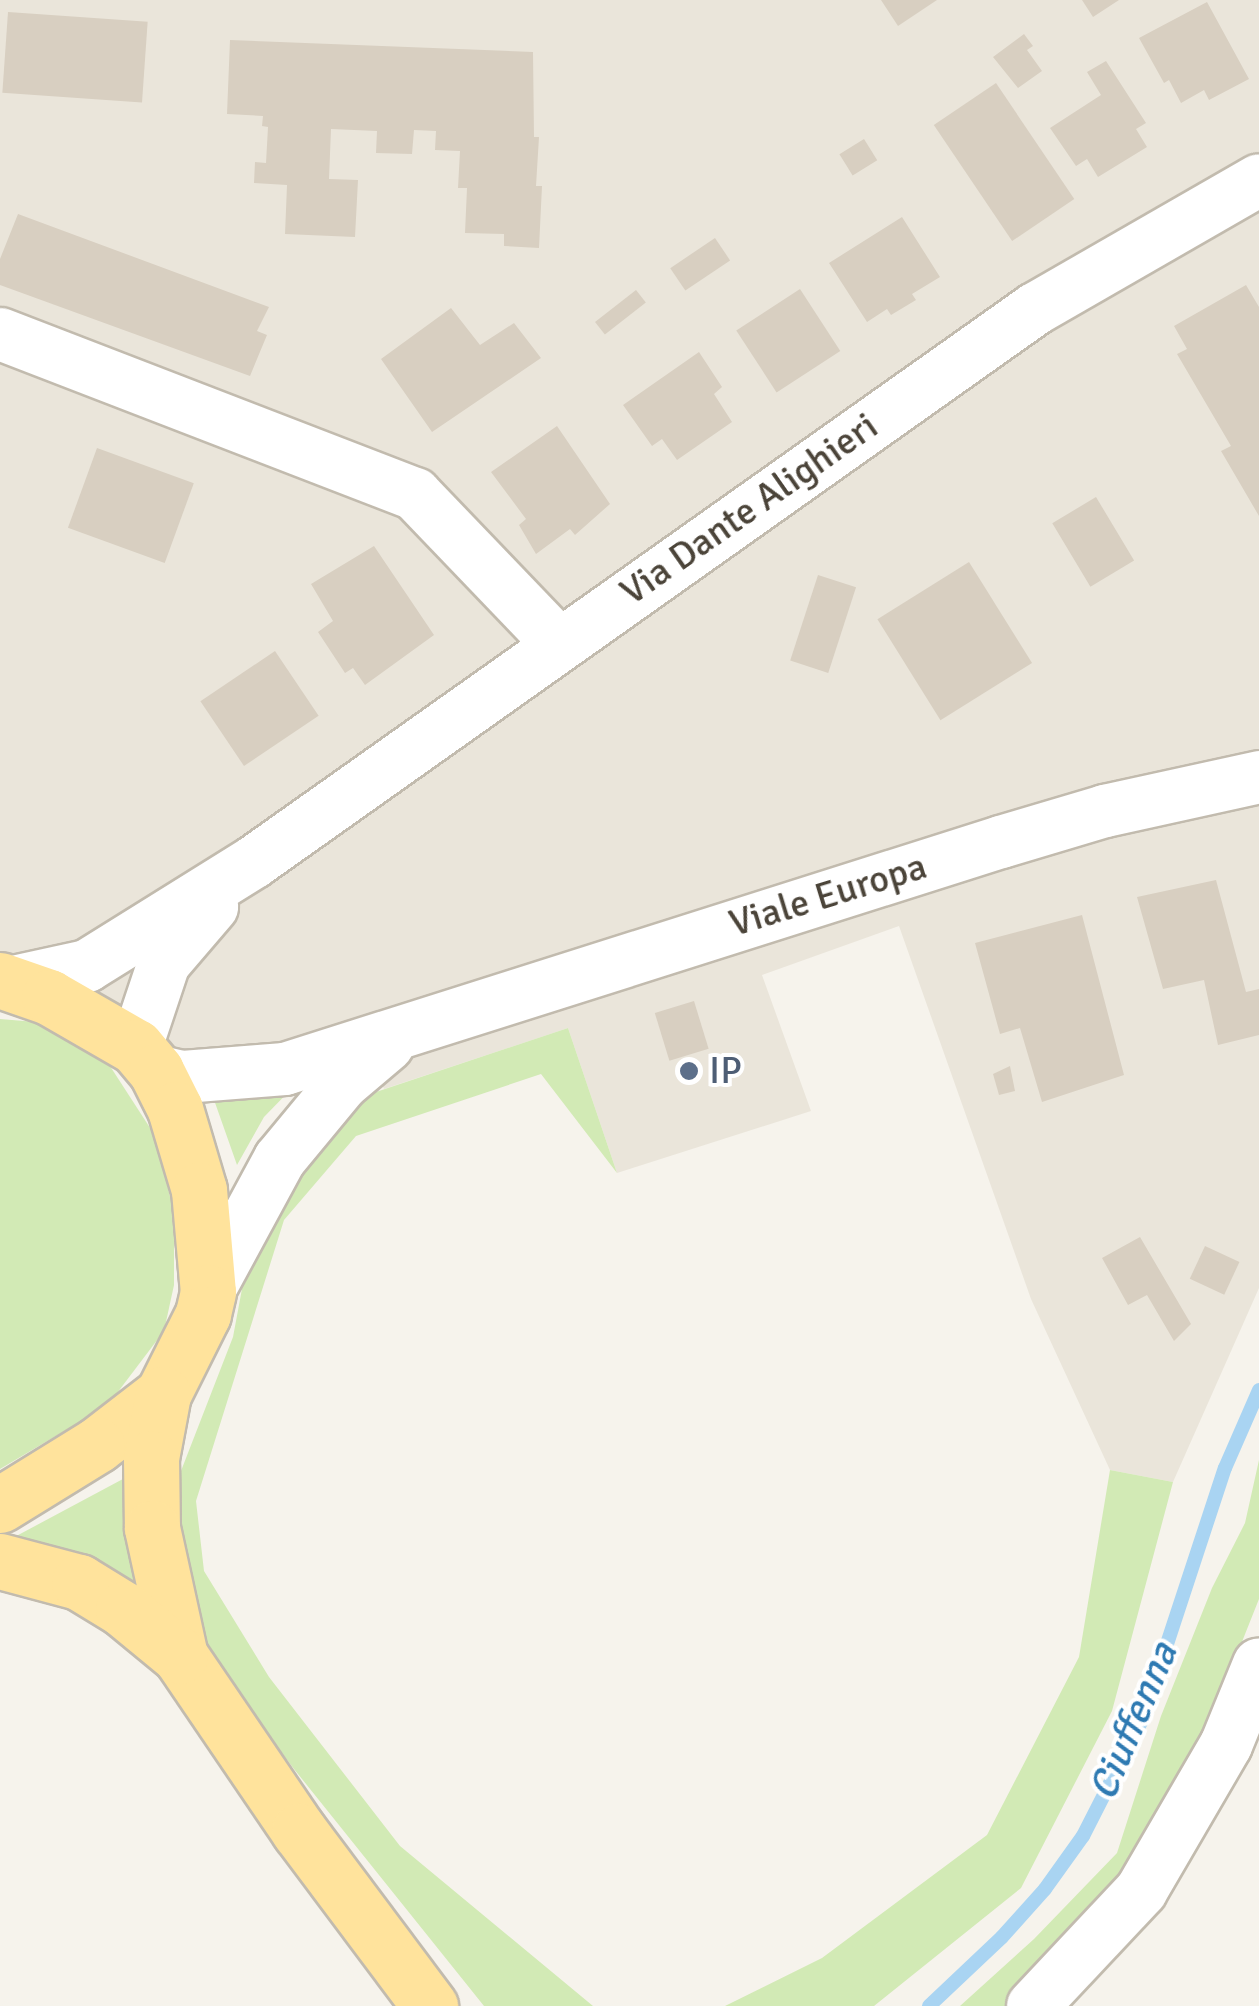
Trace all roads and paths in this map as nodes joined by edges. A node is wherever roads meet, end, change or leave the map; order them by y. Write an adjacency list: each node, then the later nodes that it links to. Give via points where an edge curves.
1 (1259, 180): 3 (street, Via Dante Alighieri, via 1035,308)
2 (0, 334): 3 (street, via 415,494)
3 (558, 643): 5 (street, Via Dante Alighieri)
4 (1259, 777): 7 (street, Viale Europa, via 1001,842)
5 (254, 862): 6 (street, Via Dante Alighieri, via 87,966); 8 (street, Via Dante Alighieri, via 164,962)
6 (7, 981): 8 (main road)
7 (403, 1033): 8 (street, Viale Europa, via 285,1069 183,1076); 9 (street, Viale Europa, via 342,1084 280,1159)
8 (146, 1059): 9 (main road, via 175,1109 196,1176)
9 (208, 1292): 10 (main road)
10 (163, 1394): 11 (main road, via 97,1445); 13 (main road, via 151,1458 152,1528)
11 (0, 1504)
12 (0, 1561): 13 (main road, via 79,1582)
13 (180, 1656): 15 (main road)
14 (1259, 1664): 16 (street, via 1226,1745 1141,1891)
15 (430, 2006)
16 (1033, 2006)

